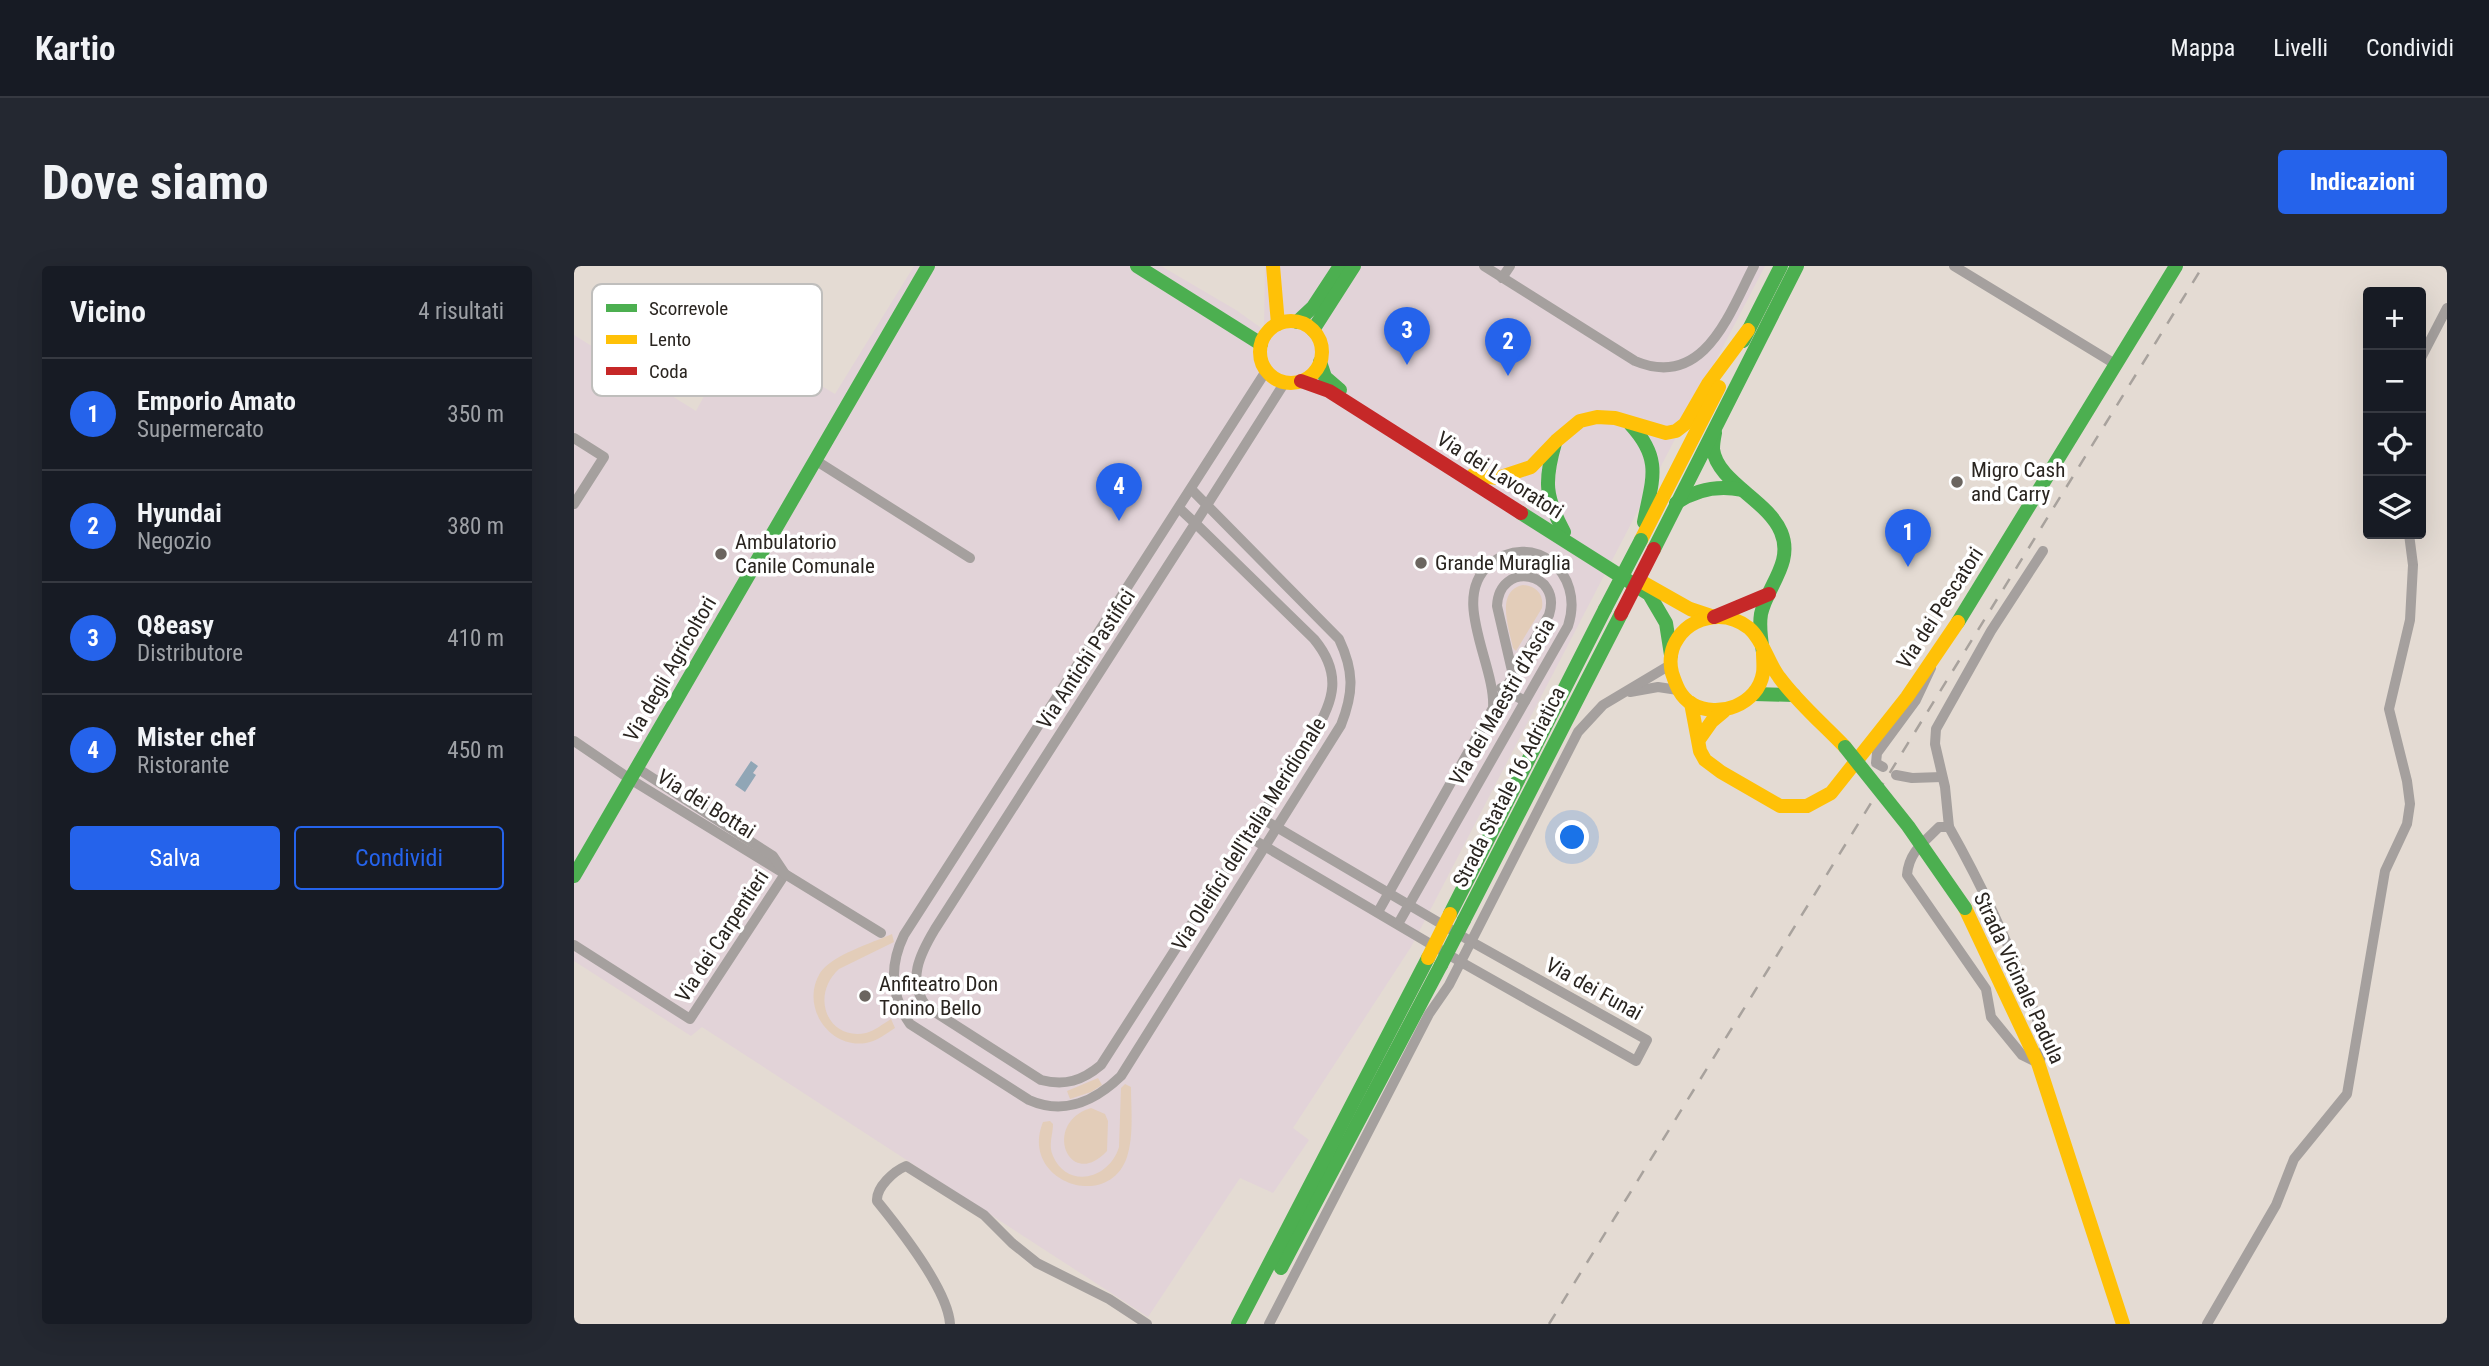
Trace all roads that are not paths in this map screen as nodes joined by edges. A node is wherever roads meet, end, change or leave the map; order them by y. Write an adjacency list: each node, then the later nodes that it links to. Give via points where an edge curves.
1 (928, 266): 31 (main road, Via degli Agricoltori)
2 (1137, 266): 19 (main road)
3 (1273, 266): 16 (main road)
4 (1339, 266): 15 (main road, via 1313,307)
5 (1354, 266): 17 (main road)
6 (1484, 266): 13 (street)
7 (1510, 266): 13 (street)
8 (1755, 266): 13 (street, via 1710,345 1691,361 1659,368 1635,361)
9 (1782, 266): 18 (main road, Strada Statale 16 Adriatica)
10 (1797, 266): 27 (main road, Strada Statale 16 Adriatica)
11 (1954, 266): 22 (street)
12 (2176, 266): 22 (main road, Via dei Pescatori)
13 (1502, 278)
14 (2447, 308): 20 (street)
15 (1297, 322): 16 (main road); 17 (main road)
16 (1278, 324): 19 (main road)
17 (1313, 330): 21 (main road, via 1321,345)
18 (1748, 330): 28 (main road, via 1685,424 1666,433); 42 (main road, Strada Statale 16 Adriatica)
19 (1261, 344): 23 (main road)
20 (2425, 350)
21 (1320, 362): 24 (main road, via 1315,372); 26 (main road)
22 (2115, 364): 49 (main road, Via dei Pescatori)
23 (1266, 370): 25 (main road); 33 (street, Via Antichi Pastifici)
24 (1301, 381): 25 (main road); 26 (main road)
25 (1285, 382): 37 (street, Via Antichi Pastifici)
26 (1330, 388): 32 (main road, Via dei Lavoratori); 45 (main road, Via dei Lavoratori)
27 (1723, 410): 34 (main road, via 1713,452 1728,480); 35 (main road, Strada Statale 16 Adriatica)
28 (1629, 423): 30 (main road, via 1597,417 1580,421); 42 (main road, via 1646,439 1654,461)
29 (574, 438): 36 (street, via 604,457)
30 (1556, 441): 32 (main road, via 1531,467 1498,478); 40 (main road, via 1545,476 1547,499)
31 (815, 460): 44 (street); 67 (main road, Via degli Agricoltori)
32 (1473, 474): 40 (main road, Via dei Lavoratori)
33 (1192, 490): 37 (street, Via Oleifici dell'Italia Meridionale); 38 (street, Via Antichi Pastifici)
34 (1751, 494): 35 (main road, via 1725,487 1706,489); 46 (main road, via 1773,515 1783,536 1784,559)
35 (1676, 503): 80 (main road, Strada Statale 16 Adriatica, bridge)
36 (574, 504)
37 (1207, 505): 39 (street, Via Antichi Pastifici); 65 (street, Via Oleifici dell'Italia Meridionale, via 1328,627 1347,656 1352,680 1349,704)
38 (1179, 508): 39 (street, Via Oleifici dell'Italia Meridionale); 89 (street, Via Antichi Pastifici, via 904,936 893,972 900,1009 914,1027 1029,1100 1071,1107 1105,1091)
39 (1195, 523): 64 (street, Via Oleifici dell'Italia Meridionale, via 1324,652 1332,671 1333,692 1325,715); 88 (street, Via Antichi Pastifici, via 919,957 916,974 927,1007 1041,1080 1070,1083)
40 (1564, 532): 45 (main road, Via dei Lavoratori)
41 (2410, 539): 96 (street, via 2410,620 2389,709 2410,804 2385,871 2347,1094 2294,1159 2276,1205)
42 (1641, 540): 80 (main road, Strada Statale 16 Adriatica, bridge)
43 (2043, 551): 69 (street, via 1936,729)
44 (970, 558)
45 (1650, 591): 47 (main road, Strada Vicinale Padula); 50 (main road, via 1666,618)
46 (1769, 594): 47 (main road); 48 (main road, via 1761,615)
47 (1714, 617): 48 (main road, Strada Vicinale Padula, via 1731,618 1746,626); 50 (main road, via 1684,630)
48 (1763, 652): 56 (main road, via 1764,671); 57 (main road, Strada Vicinale Padula)
49 (1935, 655): 62 (main road, Via dei Pescatori, via 1831,793 1807,806 1780,806 1721,772 1705,760); 66 (street, via 1916,700 1877,753 1876,763)
50 (1670, 660): 54 (main road); 55 (street)
51 (1513, 676): 51 (street, via 1551,607 1548,591 1529,576 1506,583 1498,598); 53 (street)
52 (1490, 682): 53 (street); 58 (street, Via dei Maestri d’Ascia, via 1473,611 1478,580 1499,559 1538,555 1551,561 1570,584 1573,613); 61 (street, Via dei Maestri d’Ascia)
53 (1504, 690): 58 (street); 61 (street)
54 (1678, 690): 55 (street, via 1658,687); 59 (main road)
55 (1622, 693): 83 (street, via 1602,705 1578,732)
56 (1754, 694): 57 (main road); 60 (main road, via 1742,705)
57 (1794, 695): 87 (main road, Strada Vicinale Padula, bridge, via 1845,747 1919,838 1965,908)
58 (1525, 701): 78 (street, Via dei Maestri d’Ascia)
59 (1691, 704): 60 (main road); 62 (main road, Via dei Pescatori)
60 (1724, 711): 62 (main road)
61 (1490, 714): 77 (street, Via dei Maestri d’Ascia)
62 (1700, 738)
63 (574, 741): 67 (street, Via dei Bottai)
64 (1300, 755): 65 (street); 70 (street, Via Oleifici dell'Italia Meridionale)
65 (1316, 765): 71 (street, Via Oleifici dell'Italia Meridionale)
66 (1883, 766)
67 (633, 774): 75 (street, Via dei Bottai, via 773,856); 76 (main road, Via degli Agricoltori)
68 (1896, 775): 69 (street)
69 (1942, 777): 72 (street)
70 (1261, 818): 71 (street, Via dei Funai); 73 (street, Via Oleifici dell'Italia Meridionale)
71 (1278, 827): 74 (street, Via Oleifici dell'Italia Meridionale); 77 (street, Via dei Funai)
72 (1949, 827): 87 (street, via 2026,988 2046,1046); 87 (street, via 1939,827 1913,854 1907,875 1986,989 1992,1017 2022,1055)
73 (1249, 837): 74 (street, Via dei Funai); 88 (street, Via Oleifici dell'Italia Meridionale)
74 (1265, 846): 79 (street, Via dei Funai); 89 (street, Via Oleifici dell'Italia Meridionale)
75 (785, 874): 82 (street, Via dei Bottai); 84 (street, Via dei Carpentieri, via 690,1019)
76 (574, 876)
77 (1388, 893): 78 (street, Via dei Funai); 79 (street, Via dei Maestri d’Ascia)
78 (1408, 904): 81 (street, Via dei Maestri d’Ascia); 83 (street, Via dei Funai)
79 (1378, 912): 81 (street, Via dei Funai)
80 (1457, 917): 85 (main road, Strada Statale 16 Adriatica, bridge)
81 (1398, 924): 86 (street, Via dei Funai)
82 (881, 933)
83 (1472, 942): 86 (street); 86 (street, Via dei Funai, via 1647,1040 1642,1051 1636,1061)
84 (574, 945)
85 (1434, 962): 92 (main road, Strada Statale 16 Adriatica); 93 (main road, Strada Statale 16 Adriatica)
86 (1461, 962): 94 (street, via 1423,1024)
87 (2038, 1063): 95 (main road, Strada Vicinale Padula)
88 (1101, 1065)
89 (1121, 1076)
90 (950, 1324): 91 (street, via 940,1292 877,1201 879,1189 906,1166 984,1215 1037,1263)
91 (1147, 1324)
92 (1238, 1324)
93 (1251, 1324)
94 (1269, 1324)
95 (2123, 1324)
96 (2207, 1324)

